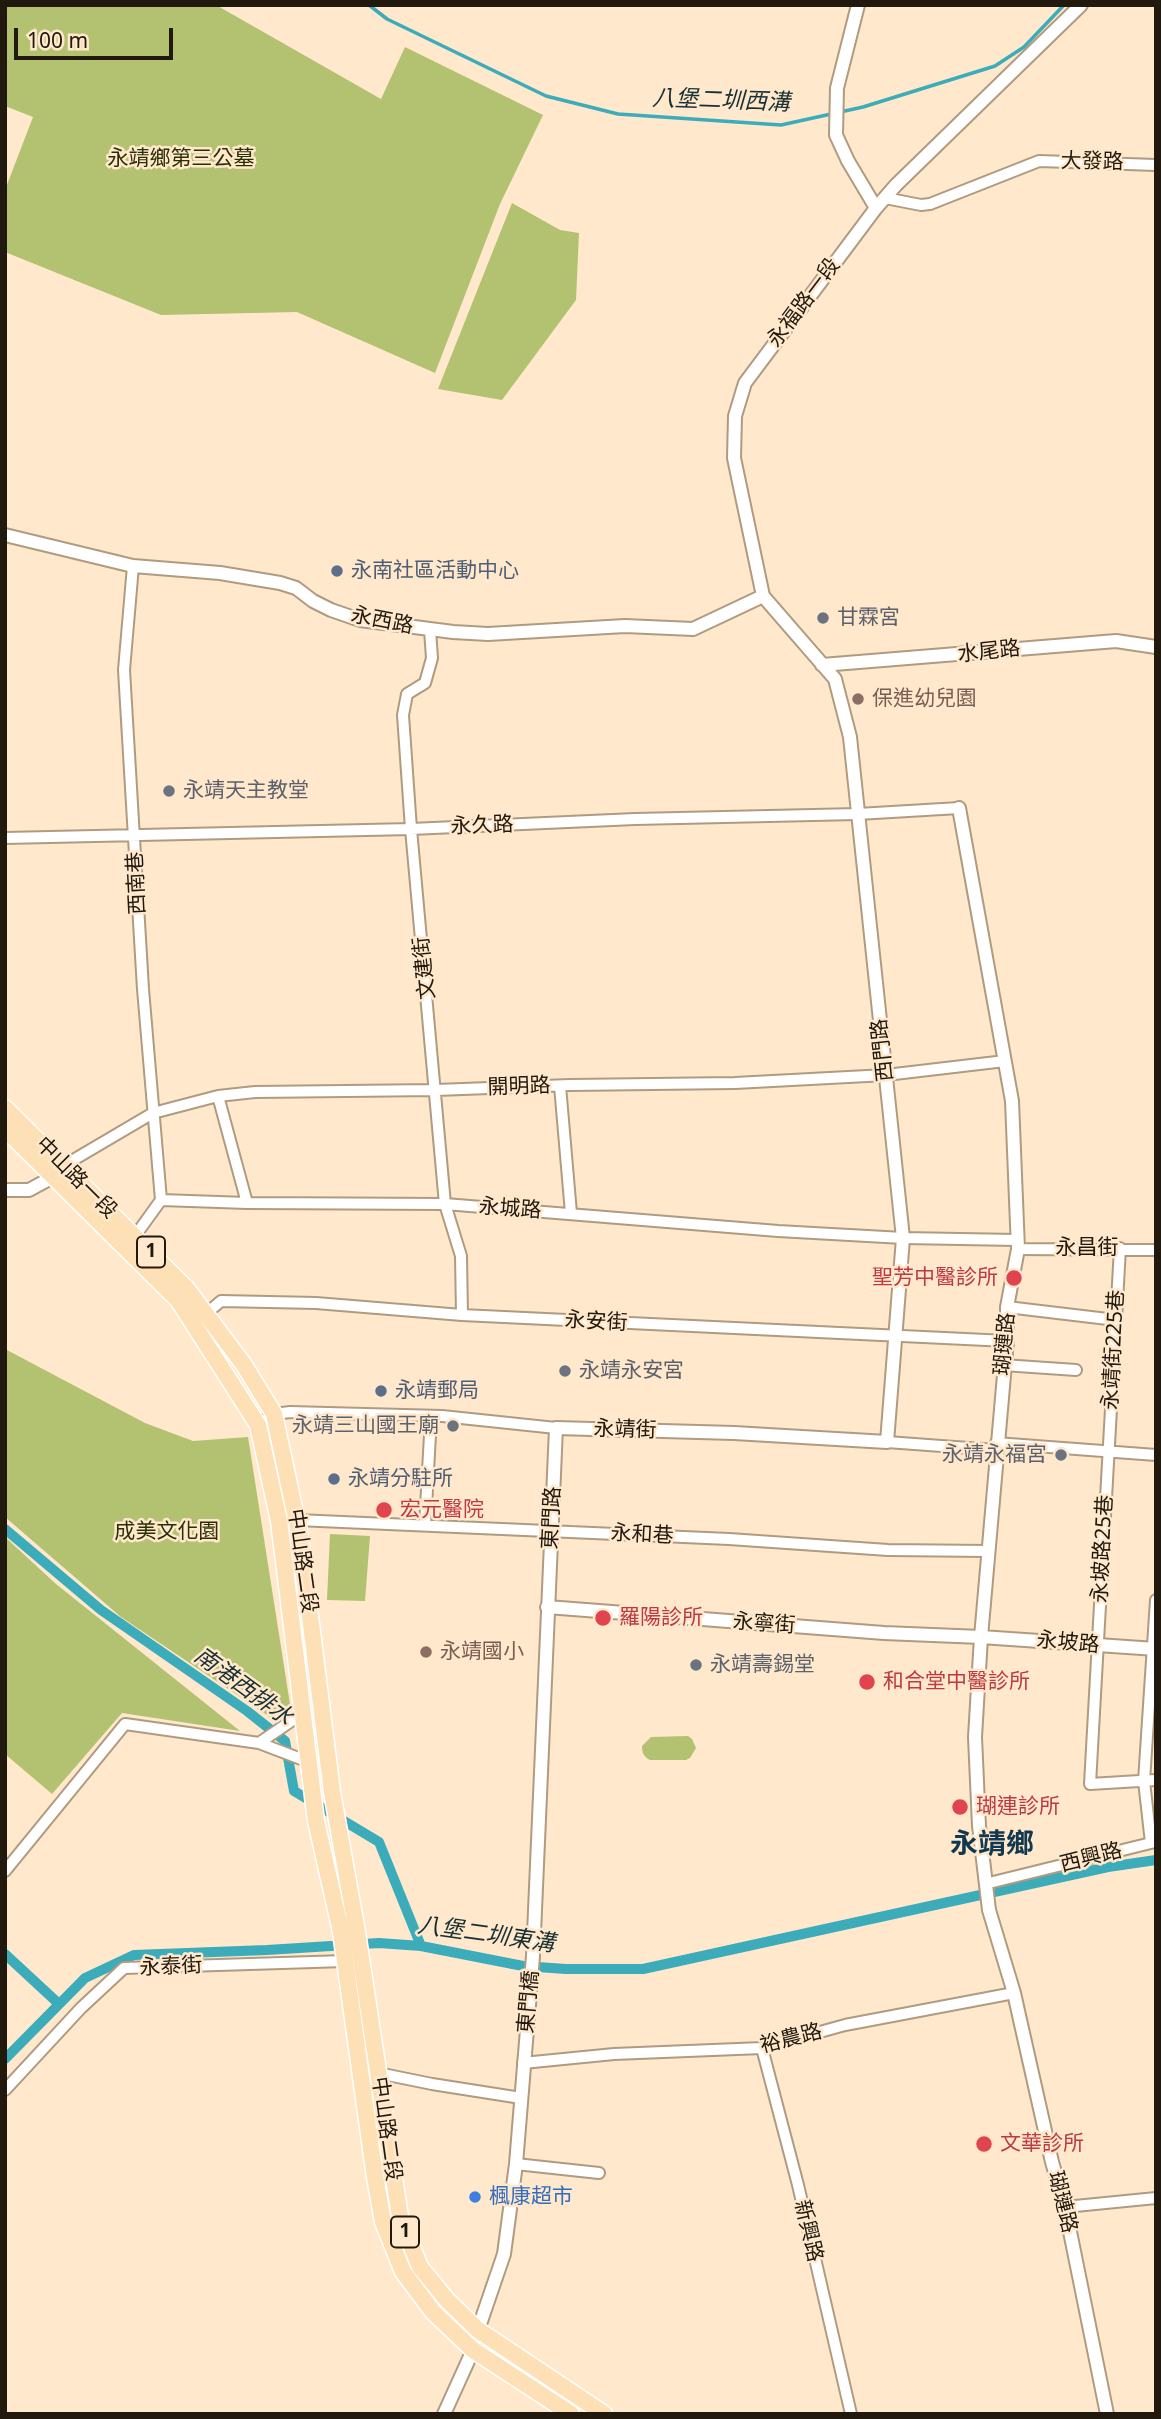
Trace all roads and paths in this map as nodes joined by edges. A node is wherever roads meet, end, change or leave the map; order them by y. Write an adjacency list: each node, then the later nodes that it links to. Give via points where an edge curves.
1 (858, 5): 4 (street, via 837,88 836,135 848,161)
2 (1082, 5): 4 (street, 永福路一段)
3 (1156, 165): 4 (street, 大發路, via 1039,161 930,204)
4 (881, 203): 7 (street, 永福路一段, via 745,383 734,416 734,457)
5 (5, 535): 6 (street, 永西路)
6 (133, 566): 8 (street, 永西路, via 280,583 360,620); 14 (street, 西南巷, via 124,670)
7 (763, 596): 8 (street, 永西路, via 693,629 625,626 488,634); 10 (street, 永福路一段)
8 (430, 630): 13 (street, 文建街, via 432,658 425,683 407,694 403,715)
9 (1156, 646): 10 (street, 水尾路, via 1116,641)
10 (822, 665): 12 (street, 西門路, via 835,679 850,737)
11 (958, 808): 12 (street, 永久路); 16 (street, 瑚璉路)
12 (858, 814): 13 (street, 永久路); 17 (street, 西門路)
13 (411, 829): 14 (street, 永久路); 19 (street, 文建街)
14 (134, 835): 15 (street, 永久路); 22 (street, 西南巷)
15 (5, 838)
16 (1005, 1061): 17 (street, 開明路); 32 (street, 瑚璉路, via 1012,1101)
17 (886, 1076): 18 (street, 開明路); 31 (street, 西門路)
18 (560, 1086): 19 (street, 開明路); 29 (street)
19 (436, 1090): 20 (street, 開明路, via 255,1091); 28 (street, 文建街)
20 (218, 1097): 22 (street, 開明路); 27 (street)
21 (5, 1108): 24 (main road, 中山路一段 / 1)
22 (153, 1113): 24 (street, 開明路); 26 (street, 西南巷)
23 (5, 1129): 24 (main road, 中山路一段 / 1)
24 (58, 1172): 25 (street, via 29,1190); 30 (main road, 中山路一段 / 1); 37 (main road, 中山路一段 / 1)
25 (5, 1190)
26 (161, 1200): 27 (street, 永城路); 30 (street)
27 (247, 1203): 28 (street, 永城路)
28 (445, 1204): 29 (street, 永城路); 36 (street, 文建街, via 461,1256)
29 (571, 1213): 31 (street, 永城路)
30 (135, 1236): 37 (main road, 中山路一段 / 1, via 187,1289)
31 (903, 1238): 32 (street, 永城路); 39 (street, 西門路)
32 (1018, 1244): 33 (street, 永昌街); 35 (street, 瑚璉路)
33 (1120, 1248): 34 (street, 永昌街); 38 (street, 永靖街225巷)
34 (1156, 1250)
35 (1007, 1307): 38 (street); 40 (street, 瑚璉路)
36 (463, 1315): 37 (street, 永安街, via 221,1301); 39 (street, 永安街)
37 (200, 1319): 43 (main road, 中山路一段 / 1, via 244,1364); 45 (main road, 中山路一段 / 1)
38 (1116, 1320): 49 (street, 永靖街225巷)
39 (896, 1336): 40 (street, 永安街); 47 (street, 西門路)
40 (1007, 1341): 41 (street, 瑚璉路)
41 (1003, 1364): 42 (street); 48 (street, 瑚璉路)
42 (1076, 1370)
43 (274, 1414): 44 (street, 永靖街); 45 (street, 永靖街); 51 (main road, 中山路二段 / 1)
44 (431, 1417): 46 (street, 永靖街); 52 (street)
45 (258, 1424): 60 (main road, 中山路二段 / 1, via 279,1521)
46 (556, 1428): 47 (street, 永靖街); 53 (street, 東門路)
47 (887, 1442): 48 (street, 永靖街)
48 (996, 1446): 49 (street, 永靖街); 54 (street, 瑚璉路)
49 (1108, 1451): 50 (street, 永靖街); 58 (street, 永坡路25巷)
50 (1156, 1455)
51 (298, 1520): 52 (street, 永和巷); 67 (main road, 中山路二段 / 1)
52 (425, 1525): 53 (street, 永和巷)
53 (551, 1530): 54 (street, 永和巷, via 888,1550); 56 (street, 東門路)
54 (987, 1550): 57 (street, 瑚璉路)
55 (1156, 1600): 59 (street)
56 (547, 1607): 57 (street, 永寧街); 71 (street, 東門橋, via 533,1956)
57 (981, 1637): 58 (street, 永坡路); 66 (street, 瑚璉路, via 975,1737)
58 (1098, 1646): 59 (street, 永坡路); 63 (street, 永坡路25巷, via 1090,1784)
59 (1154, 1649): 63 (street)
60 (303, 1713): 61 (street); 62 (main road, 中山路二段 / 1)
61 (259, 1743): 62 (street); 65 (street, via 125,1724)
62 (309, 1762): 67 (main road, 1, via 316,1822)
63 (1150, 1781): 64 (street)
64 (1153, 1842): 66 (street, 西興路)
65 (5, 1871)
66 (985, 1884): 69 (street, 瑚璉路)
67 (349, 1932): 68 (main road, 1)
68 (353, 1961): 72 (main road, 中山路二段 / 1); 73 (street, 永泰街, via 124,1968); 80 (main road, 中山路二段 / 1, via 370,2148 383,2222 402,2272 422,2300)
69 (1014, 1993): 70 (street, 裕農路, via 845,2025); 78 (street, 瑚璉路)
70 (762, 2049): 71 (street, 裕農路, via 614,2054); 84 (street, 新興路)
71 (523, 2063): 74 (street, 東門橋)
72 (378, 2073): 74 (street); 79 (main road, 中山路二段 / 1, via 392,2176 409,2241 433,2284)
73 (5, 2090)
74 (521, 2098): 75 (street, 東門橋)
75 (516, 2164): 76 (street); 79 (street, 東門橋, via 504,2254)
76 (598, 2173)
77 (1156, 2198): 78 (street)
78 (1065, 2207): 85 (street, 瑚璉路)
79 (478, 2330): 80 (street, 東門橋); 83 (main road, 中山路二段 / 1)
80 (473, 2350): 81 (street, 東門橋); 82 (main road, 中山路二段 / 1)
81 (444, 2414)
82 (571, 2414)
83 (604, 2414)
84 (851, 2414)
85 (1107, 2414)

